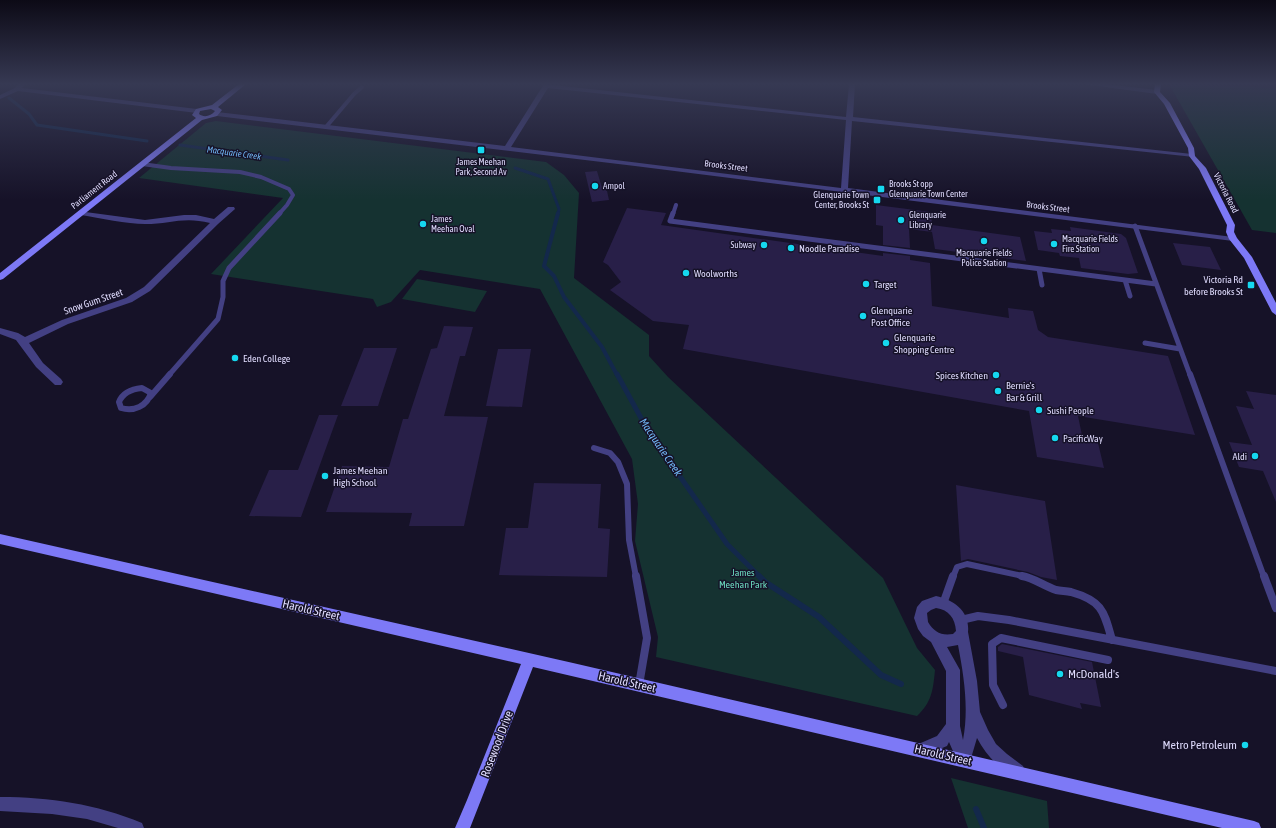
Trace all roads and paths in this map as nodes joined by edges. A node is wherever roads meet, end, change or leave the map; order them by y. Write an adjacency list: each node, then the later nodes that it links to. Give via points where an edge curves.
1 (189, 123): 11 (street, Parliament Road)
2 (298, 123): 8 (street, Brooks Street)
3 (330, 123): 8 (lane)
4 (523, 123): 9 (street)
5 (849, 123): 12 (street)
6 (883, 123): 10 (street)
7 (1178, 123): 10 (street, Victoria Road, via 1192,148)
8 (326, 127): 9 (street, Brooks Street)
9 (507, 148): 12 (street, Brooks Street)
10 (1192, 156): 18 (street, Victoria Road, via 1202,168 1231,225)
11 (142, 164): 15 (street, Parliament Road); 31 (lane, via 240,172 261,177 289,189 293,195 287,205 229,268 223,281 223,297 218,319)
12 (844, 190): 17 (street, Brooks Street)
13 (676, 204): 19 (lane, via 670,221)
14 (231, 209): 16 (street, Snow Gum Street)
15 (81, 212): 16 (street, via 145,222 184,217); 20 (street, Parliament Road)
16 (214, 222): 27 (street, Snow Gum Street, via 147,289 129,300 65,322)
17 (1135, 226): 18 (street, Brooks Street); 22 (lane)
18 (1233, 239): 25 (street, Victoria Road, via 1248,257)
19 (1039, 269): 21 (lane); 23 (lane)
20 (0, 277)
21 (1124, 280): 22 (lane); 24 (lane)
22 (1156, 284): 29 (lane)
23 (1042, 285)
24 (1130, 296)
25 (1276, 312)
26 (0, 331): 27 (street, via 11,333)
27 (25, 341): 30 (street, via 38,363)
28 (1145, 343): 29 (lane)
29 (1180, 349): 35 (lane)
30 (58, 382)
31 (150, 397): 31 (lane, via 135,409 124,410 119,406 120,399 132,390 146,389)
32 (594, 448): 42 (lane, via 610,453 618,462 627,484 629,540 647,638)
33 (0, 539): 39 (street, Harold Street)
34 (944, 604): 36 (street, via 957,612); 37 (street, via 930,603 922,610 920,616 924,629); 38 (lane, via 957,567 967,564 1029,577 1057,590 1086,597 1095,602 1104,613)
35 (1276, 608)
36 (961, 626): 37 (street, via 958,638 953,641 943,642); 38 (lane, via 978,616); 44 (street, via 972,684)
37 (936, 639): 45 (street, via 953,670)
38 (1112, 640): 41 (lane)
39 (529, 660): 42 (street, Harold Street); 50 (street, Rosewood Drive)
40 (1108, 660): 43 (lane, via 1001,638 992,644 994,685)
41 (1276, 672)
42 (638, 685): 46 (street, Harold Street)
43 (1003, 705)
44 (973, 713): 47 (street, via 970,747); 48 (street, via 983,738 997,756)
45 (953, 726): 46 (street, via 942,741); 47 (street, via 957,745)
46 (921, 750): 47 (street, Harold Street)
47 (964, 760): 48 (street, Harold Street)
48 (1022, 774): 52 (street, Harold Street)
49 (0, 804): 51 (street, via 73,809)
50 (465, 827)
51 (137, 828)
52 (1254, 828)

